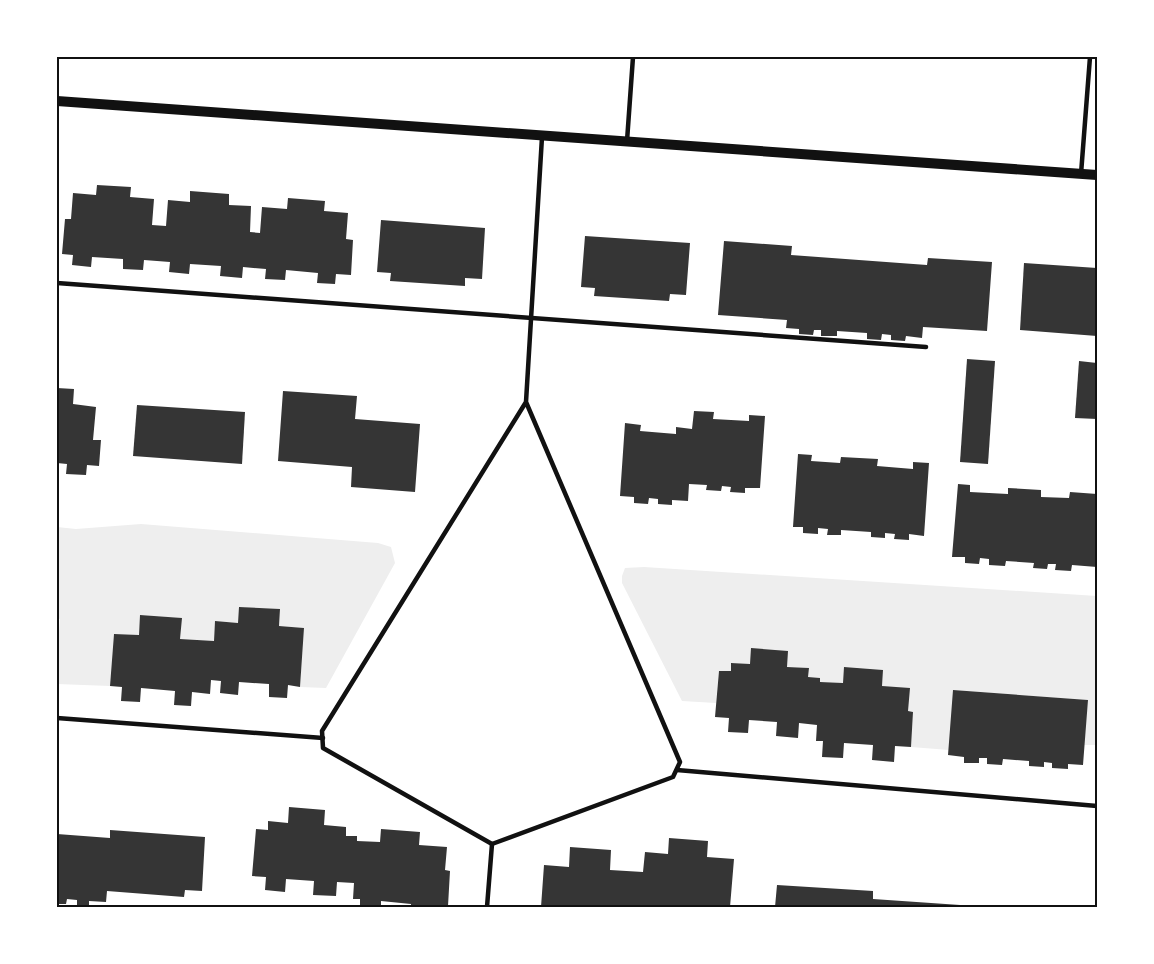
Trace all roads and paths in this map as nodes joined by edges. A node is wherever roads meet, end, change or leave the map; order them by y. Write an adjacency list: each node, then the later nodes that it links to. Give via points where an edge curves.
1 (633, 57): 5 (lane)
2 (1090, 57): 6 (lane)
3 (57, 101): 4 (street)
4 (543, 136): 5 (street); 9 (lane)
5 (627, 141): 6 (street)
6 (1081, 174): 7 (street)
7 (1097, 175)
8 (57, 283): 9 (lane)
9 (531, 318): 10 (lane); 11 (lane)
10 (926, 347)
11 (526, 402): 13 (lane, via 322,731); 14 (lane, via 680,762)
12 (57, 718): 13 (lane)
13 (323, 738): 16 (lane, via 323,748)
14 (676, 770): 15 (lane); 16 (lane, via 673,777)
15 (1097, 806)
16 (492, 844): 17 (lane)
17 (487, 907)

